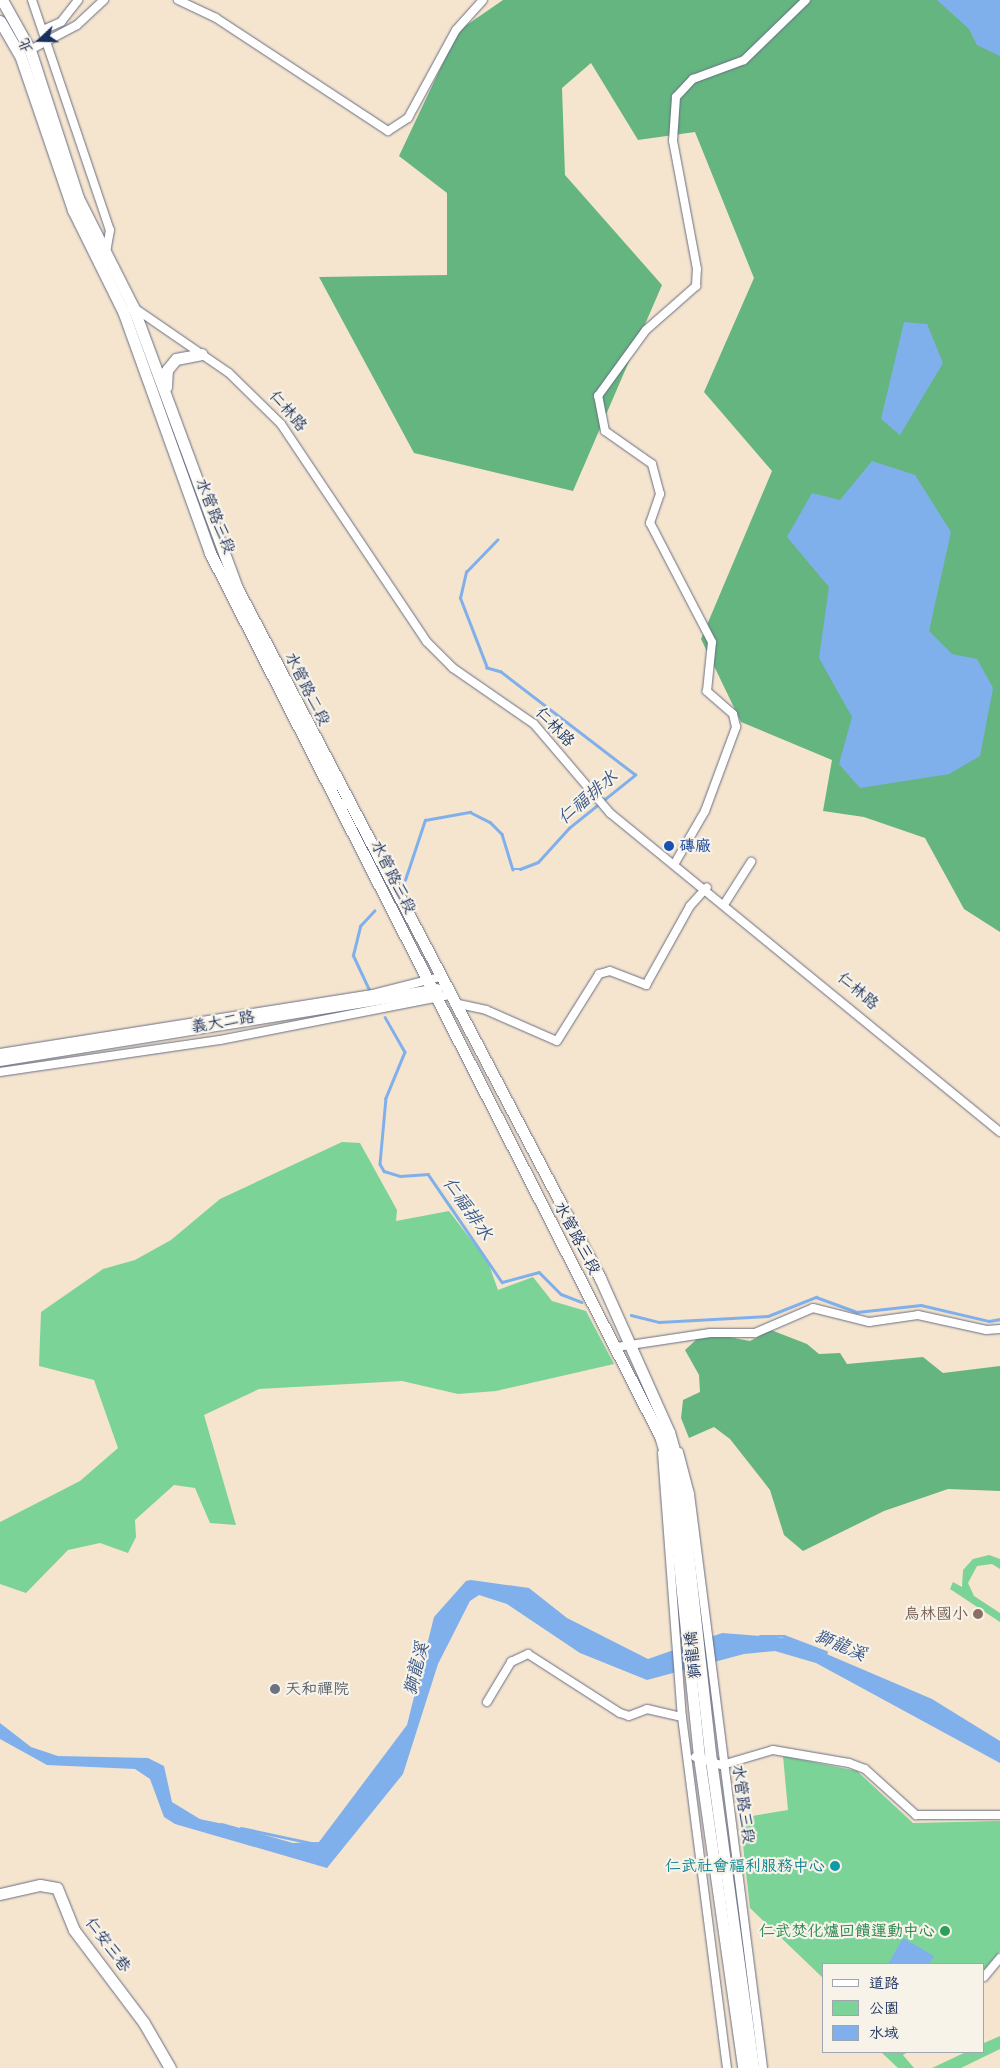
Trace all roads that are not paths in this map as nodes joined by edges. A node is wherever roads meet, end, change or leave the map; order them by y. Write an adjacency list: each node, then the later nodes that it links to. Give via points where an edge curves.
1 (2, 0): 11 (main road, 仁林路)
2 (32, 0): 9 (street)
3 (78, 0): 9 (street, via 61,22)
4 (104, 0): 10 (street, via 76,25)
5 (178, 0): 6 (street, via 216,18 388,131 408,118 456,30)
6 (483, 0)
7 (806, 0): 17 (street, via 744,60 693,79 676,97 673,141 697,269 696,286 646,330 598,396 605,431 652,464 659,507 650,523 712,642 707,691 733,714 736,727 705,810)
8 (0, 21): 13 (main road, 仁林路, via 20,55 73,210)
9 (43, 30): 10 (street)
10 (47, 41): 11 (street); 12 (street, via 110,230)
11 (30, 50): 12 (main road, 仁林路, via 78,198)
12 (106, 252): 13 (main road, 仁林路)
13 (128, 309): 14 (street, 仁林路); 15 (main road); 20 (main road, 水管路三段, via 210,553)
14 (202, 354): 15 (main road, via 176,359 167,370); 17 (street, 仁林路, via 229,373 281,424 427,642 452,668 534,724 610,812)
15 (166, 394): 21 (main road, 水管路二段, via 210,523 238,588)
16 (752, 862): 19 (street)
17 (675, 863): 18 (street, 仁林路)
18 (707, 887): 19 (street, 仁林路); 21 (street, via 690,906 646,985 610,971 599,974 557,1041)
19 (726, 903): 25 (street, 仁林路)
20 (432, 990): 21 (main road, 義大二路); 22 (street, 義大二路); 23 (main road, 義大二路); 24 (street, 義大二路, via 220,1040); 28 (main road, 水管路三段)
21 (447, 990): 27 (main road, 水管路三段)
22 (0, 1053)
23 (0, 1060)
24 (0, 1072)
25 (1000, 1132)
26 (1000, 1328): 27 (street, via 986,1330 918,1315 869,1322 812,1308 755,1334 710,1333)
27 (632, 1344): 28 (street); 29 (main road, 水管路三段, via 669,1432 678,1462)
28 (617, 1347): 29 (main road, 水管路三段, via 663,1446 669,1466)
29 (689, 1619): 30 (main road, 獅龍橋); 30 (street, 獅龍橋)
30 (698, 1696): 32 (street); 33 (main road); 34 (main road, 水管路三段)
31 (487, 1702): 32 (street, via 511,1662 528,1654 620,1713 629,1716 647,1709)
32 (682, 1717): 33 (street)
33 (693, 1756): 34 (street); 40 (street); 41 (main road)
34 (716, 1762): 35 (street, via 772,1750 849,1763 864,1769 916,1815); 42 (main road, 水管路三段); 43 (street, 水管路三段)
35 (1000, 1815)
36 (0, 1894): 39 (main road, 仁安三巷, via 40,1885 57,1888 74,1930 139,2015)
37 (1000, 1958): 38 (street)
38 (985, 1976)
39 (170, 2068)
40 (728, 2068)
41 (743, 2068)
42 (753, 2068)
43 (763, 2068)

